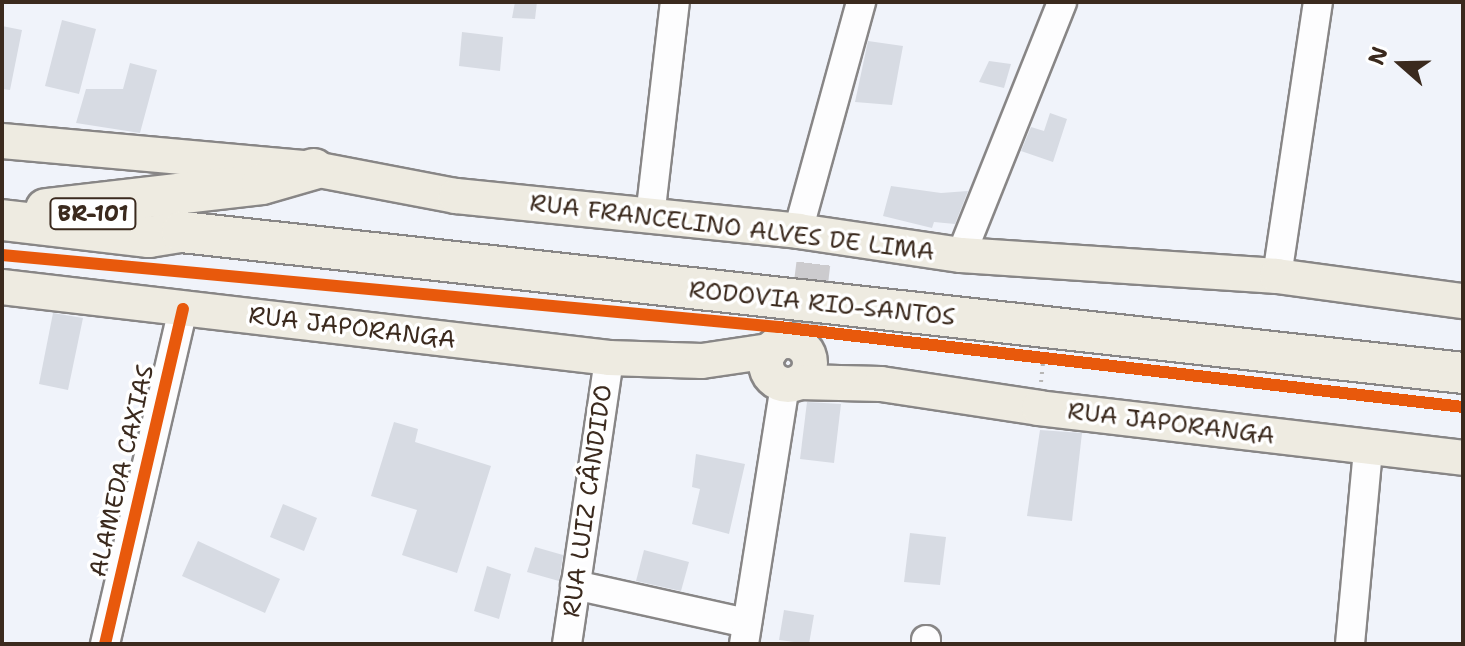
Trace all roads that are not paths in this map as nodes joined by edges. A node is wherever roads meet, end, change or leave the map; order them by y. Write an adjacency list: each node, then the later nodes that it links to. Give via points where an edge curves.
1 (675, 2): 8 (street)
2 (861, 2): 9 (street)
3 (1062, 2): 10 (street)
4 (1318, 2): 11 (street)
5 (2, 141): 6 (main road, RUA FRANCELINO ALVES DE LIMA)
6 (314, 169): 7 (highway, via 262,184); 8 (main road, RUA FRANCELINO ALVES DE LIMA, via 456,196)
7 (14, 212): 17 (highway, RODOVIA RIO-SANTOS / BR-101, via 149,237 182,232 1044,352)
8 (650, 217): 9 (main road, RUA FRANCELINO ALVES DE LIMA)
9 (798, 231): 10 (main road, RUA FRANCELINO ALVES DE LIMA)
10 (961, 255): 11 (main road, RUA FRANCELINO ALVES DE LIMA)
11 (1277, 276): 13 (main road, RUA FRANCELINO ALVES DE LIMA)
12 (2, 287): 14 (main road, RUA JAPORANGA)
13 (1463, 301)
14 (183, 309): 15 (main road, RUA JAPORANGA); 22 (street, ALAMEDA CAXIAS)
15 (609, 358): 16 (main road, RUA JAPORANGA, via 702,361); 20 (street, RUA LUIZ CÂNDIDO)
16 (788, 372): 18 (main road, RUA JAPORANGA); 21 (street)
17 (1463, 373)
18 (1368, 449): 19 (main road, RUA JAPORANGA); 24 (street)
19 (1463, 458)
20 (575, 585): 21 (street); 23 (street, RUA LUIZ CÂNDIDO)
21 (746, 633)
22 (105, 644)
23 (567, 644)
24 (1350, 644)

